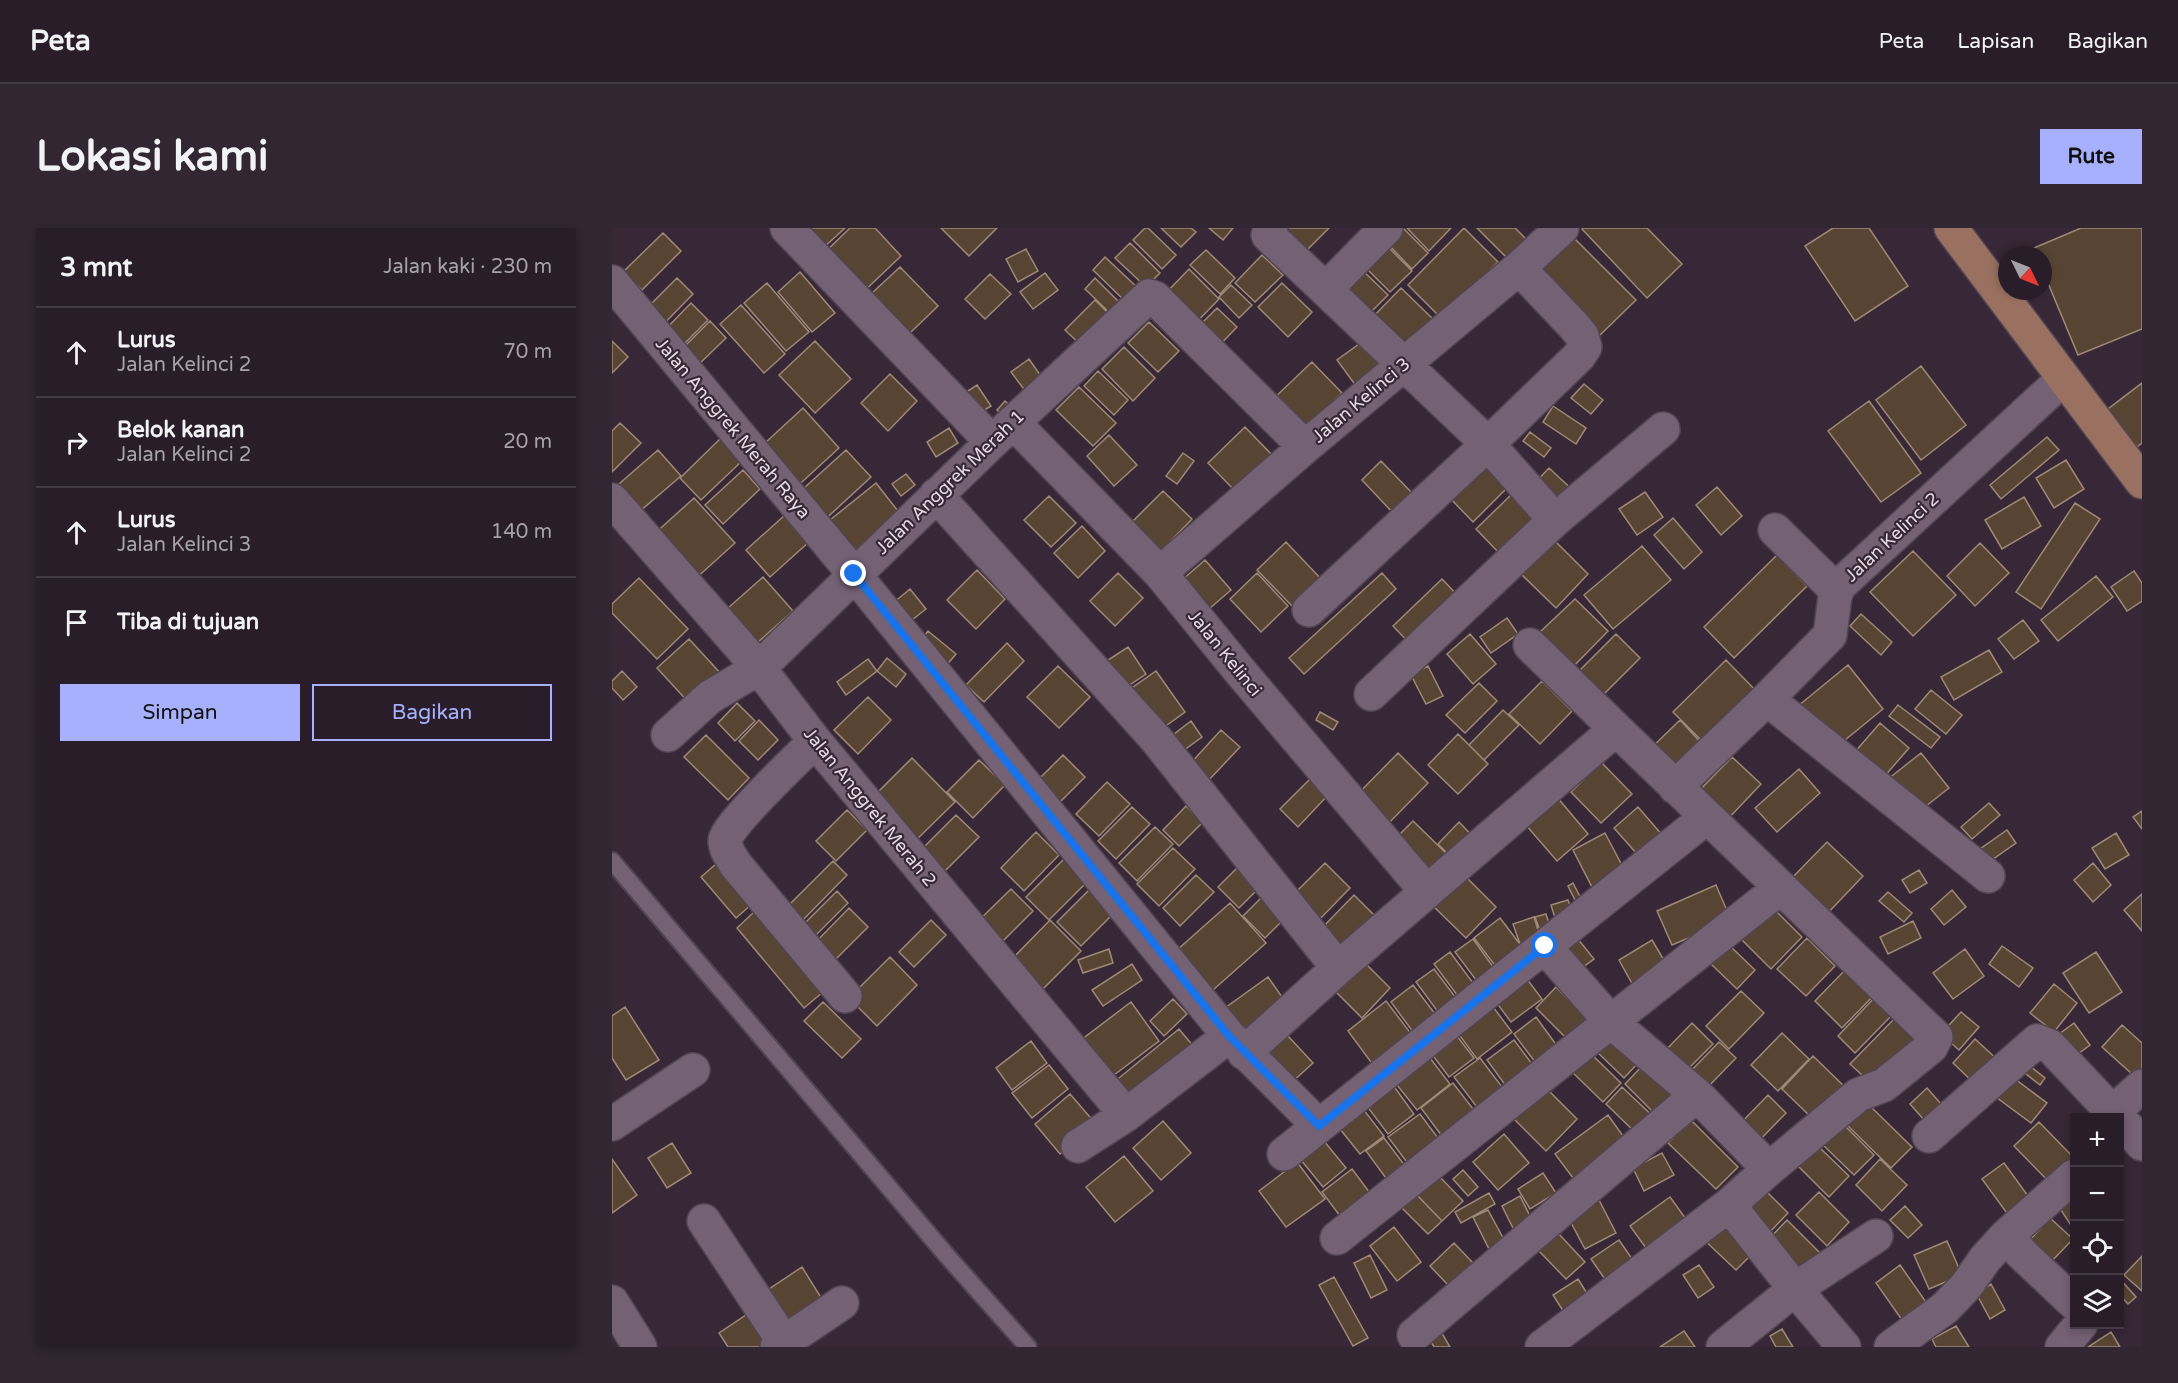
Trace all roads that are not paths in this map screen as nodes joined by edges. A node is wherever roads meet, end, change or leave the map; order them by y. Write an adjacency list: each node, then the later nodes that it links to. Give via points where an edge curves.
1 (788, 228): 12 (street, Jalan Kelinci)
2 (1271, 228): 8 (street, via 1268,235)
3 (1386, 228): 8 (street)
4 (1562, 228): 6 (street, Jalan Kelinci 3)
5 (1951, 228): 10 (main road)
6 (1519, 268): 9 (street, Jalan Kelinci 3); 13 (street, via 1575,327 1585,347)
7 (612, 282): 21 (street, Jalan Anggrek Merah Raya)
8 (1326, 289): 9 (street)
9 (1404, 364): 13 (street); 14 (street, Jalan Kelinci 3)
10 (2063, 379): 15 (main road); 22 (street, Jalan Kelinci 2)
11 (1663, 429): 18 (street)
12 (1003, 432): 14 (street, Jalan Anggrek Merah 1, via 1149,297 1155,298); 16 (street, Jalan Anggrek Merah 1); 20 (street, Jalan Kelinci)
13 (1488, 444): 18 (street); 23 (street)
14 (1305, 447): 20 (street, Jalan Kelinci 3)
15 (2136, 463)
16 (936, 495): 21 (street, Jalan Anggrek Merah 1); 38 (street, via 1156,739)
17 (612, 500): 25 (street, Jalan Anggrek Merah 2)
18 (1555, 520): 26 (street)
19 (1775, 530): 22 (street)
20 (1160, 573): 36 (street, Jalan Kelinci)
21 (854, 574): 25 (street, Jalan Anggrek Merah 1); 41 (street)
22 (1836, 590): 27 (street, Jalan Kelinci 2, via 1830,635)
23 (1309, 610)
24 (1530, 645): 28 (street)
25 (759, 668): 29 (street, Jalan Anggrek Merah 1, via 710,697); 30 (street, Jalan Anggrek Merah 2)
26 (1371, 694)
27 (1767, 699): 31 (street, Jalan Kelinci 2); 34 (street)
28 (1616, 729): 31 (street); 36 (street)
29 (668, 735)
30 (815, 741): 39 (street, via 725,839 736,865); 46 (street, Jalan Anggrek Merah 2)
31 (1676, 788): 32 (street)
32 (1707, 817): 35 (street); 37 (street)
33 (612, 861): 68 (lane)
34 (1988, 876)
35 (1780, 888): 40 (street); 53 (street, via 1936,1037 1931,1047 1892,1078 1858,1095)
36 (1427, 892): 38 (street)
37 (1545, 946): 40 (street); 49 (street)
38 (1338, 968): 41 (street)
39 (845, 996)
40 (1610, 1021): 44 (street); 59 (street)
41 (1237, 1044): 46 (street); 49 (street)
42 (693, 1070): 47 (street)
43 (2142, 1086): 48 (street)
44 (1697, 1095): 53 (street); 65 (street)
45 (2111, 1113): 50 (street, via 2050,1046 2037,1041)
46 (1126, 1116): 51 (street)
47 (612, 1124)
48 (2124, 1124)
49 (1319, 1126): 52 (street)
50 (1929, 1136)
51 (1078, 1146)
52 (1284, 1154)
53 (1769, 1169): 55 (street)
54 (2070, 1180): 57 (street)
55 (1729, 1204): 60 (street); 69 (street)
56 (704, 1221): 66 (street)
57 (2007, 1235): 61 (street); 72 (street, via 1945,1308)
58 (1876, 1236): 60 (street)
59 (1337, 1238)
60 (1795, 1289): 70 (street); 71 (street)
61 (2070, 1299)
62 (612, 1302): 67 (street)
63 (843, 1303): 66 (street)
64 (2077, 1329): 73 (street)
65 (1414, 1335)
66 (780, 1345)
67 (640, 1347)
68 (1028, 1347)
69 (1542, 1347)
70 (1723, 1347)
71 (1844, 1347)
72 (1891, 1347)
73 (2062, 1347)

